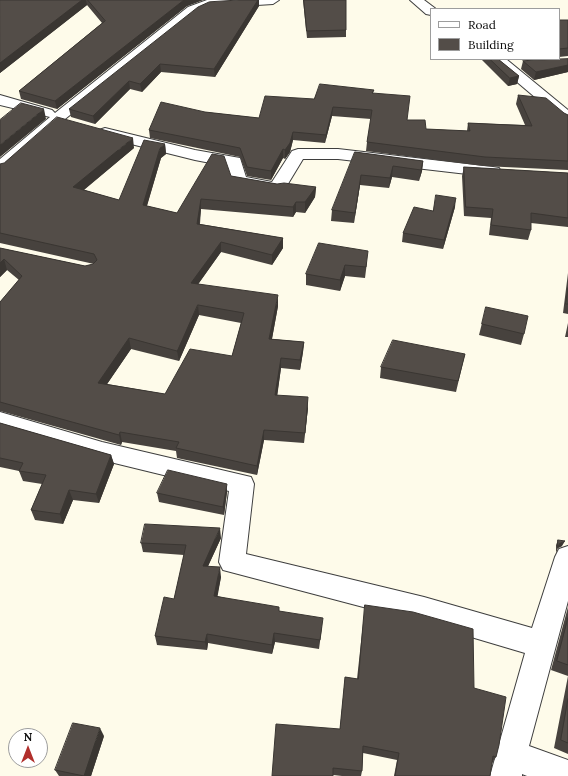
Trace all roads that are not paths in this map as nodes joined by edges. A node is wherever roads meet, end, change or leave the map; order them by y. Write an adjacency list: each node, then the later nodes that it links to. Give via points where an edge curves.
1 (273, 0): 7 (street, via 200,6)
2 (416, 0): 3 (street)
3 (430, 10)
4 (501, 62): 5 (street); 8 (street)
5 (524, 64)
6 (0, 100): 7 (street)
7 (58, 118): 9 (street); 10 (street, via 143,143 234,162 238,181 277,188 298,154 338,154)
8 (568, 118)
9 (0, 168)
10 (506, 173)
11 (0, 421): 13 (street, via 102,451 242,484 232,562 424,610)
12 (568, 557): 13 (street)
13 (541, 644): 14 (street)
14 (509, 766): 15 (street)
15 (568, 776)

